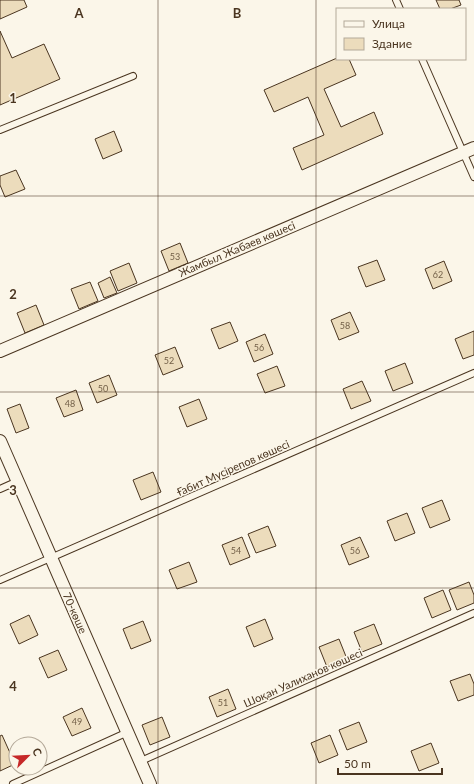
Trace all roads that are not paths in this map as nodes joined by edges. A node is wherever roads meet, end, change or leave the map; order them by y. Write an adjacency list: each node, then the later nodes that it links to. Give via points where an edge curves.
1 (423, 60): 4 (lane)
2 (133, 76): 3 (lane)
3 (0, 130)
4 (468, 150): 5 (lane); 6 (street, Жамбыл Жабаев көшесі)
5 (474, 177)
6 (0, 351)
7 (474, 373): 11 (lane, Ғабит Мүсірепов көшесі)
8 (0, 441): 9 (street, 70-көше)
9 (18, 481): 10 (lane); 11 (street, 70-көше)
10 (0, 489)
11 (52, 559): 12 (lane, Ғабит Мүсірепов көшесі); 14 (street, 70-көше)
12 (0, 580)
13 (474, 613): 15 (lane, Шоқан Уалиханов көшесі)
14 (128, 732): 15 (street, 70-көше); 16 (lane)
15 (140, 761): 17 (street, 70-көше)
16 (13, 784)
17 (150, 784)

